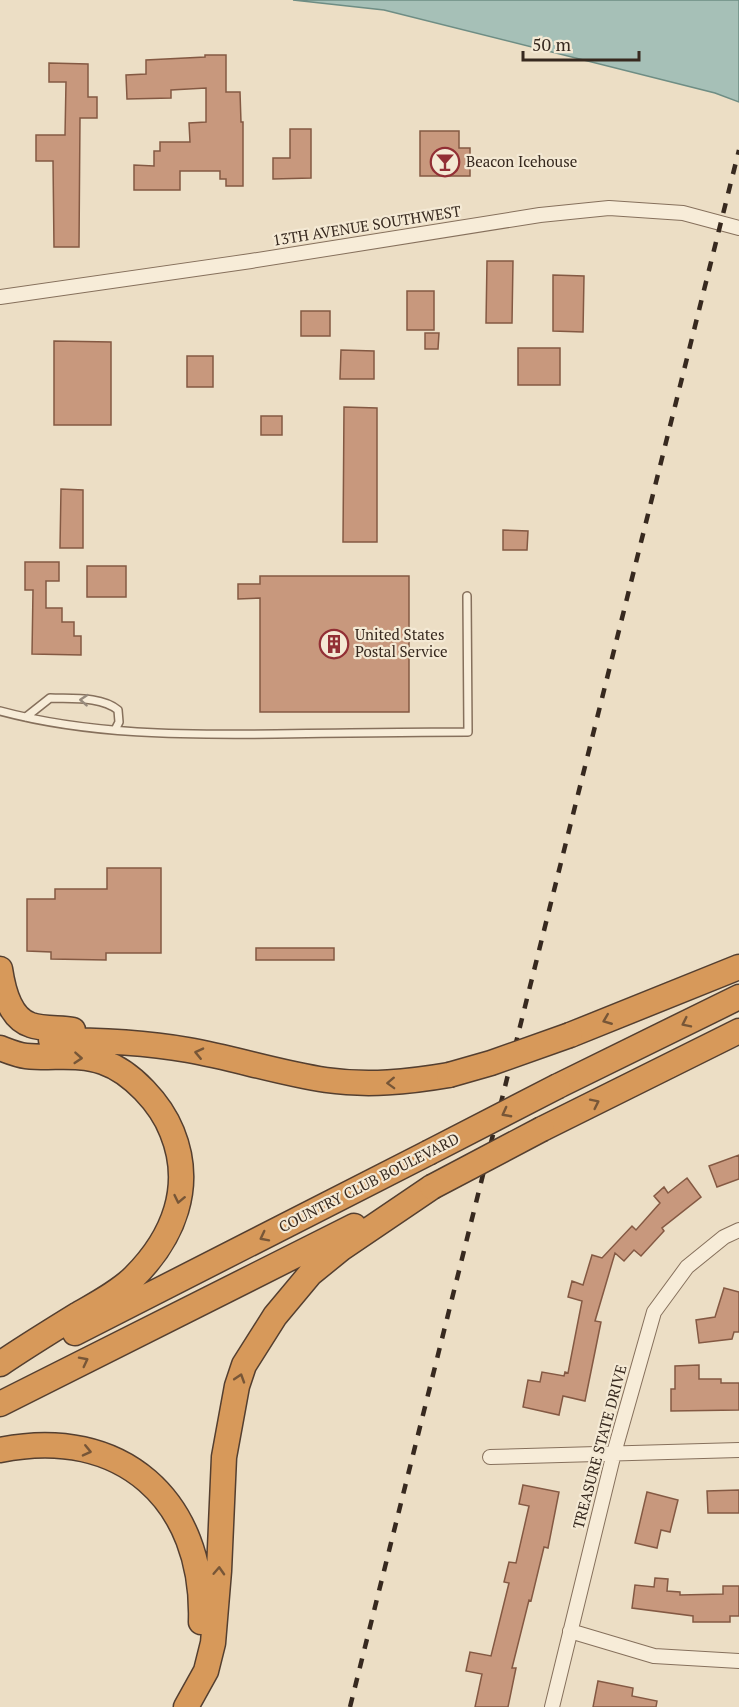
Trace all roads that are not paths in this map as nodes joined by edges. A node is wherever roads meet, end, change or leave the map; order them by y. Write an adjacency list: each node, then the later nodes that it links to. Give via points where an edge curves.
1 (739, 228): 2 (street, 13TH AVENUE SOUTHWEST, via 682,213 609,208 540,215)
2 (0, 297)
3 (467, 596): 6 (lane, via 468,732 205,735)
4 (0, 711): 5 (lane)
5 (26, 717): 6 (lane); 6 (lane, one-way to 5, via 118,710 98,701 50,698)
6 (115, 730)
7 (739, 967): 11 (highway, one-way to 11, bridge, via 491,1063 407,1082 329,1081 188,1050)
8 (0, 969): 11 (highway, via 9,1004 18,1017 31,1025 103,1033)
9 (739, 998): 15 (highway, COUNTRY CLUB BOULEVARD, one-way to 15, bridge)
10 (739, 1031): 13 (highway, COUNTRY CLUB BOULEVARD, one-way to 10, bridge)
11 (140, 1044): 12 (highway, via 24,1040)
12 (0, 1047): 15 (highway, one-way to 15, via 24,1056 83,1057 121,1071 157,1103 179,1151 183,1183 171,1226 133,1278)
13 (432, 1187): 18 (highway, COUNTRY CLUB BOULEVARD, one-way to 13); 26 (highway, one-way to 13, via 206,1671 213,1642 224,1457 244,1365 275,1316 310,1274)
14 (739, 1230): 21 (street, TREASURE STATE DRIVE, via 687,1267 654,1312)
15 (28, 1351): 16 (highway); 17 (highway, COUNTRY CLUB BOULEVARD)
16 (0, 1364)
17 (0, 1371)
18 (0, 1404)
19 (0, 1450): 25 (highway, one-way to 25, via 55,1445 101,1454 153,1486 178,1516 199,1575 201,1626 192,1667)
20 (739, 1450): 21 (street)
21 (614, 1453): 22 (street); 23 (street, TREASURE STATE DRIVE)
22 (490, 1457)
23 (570, 1631): 24 (street, via 654,1656); 27 (street, TREASURE STATE DRIVE)
24 (739, 1661)
25 (170, 1707)
26 (186, 1707)
27 (552, 1707)

